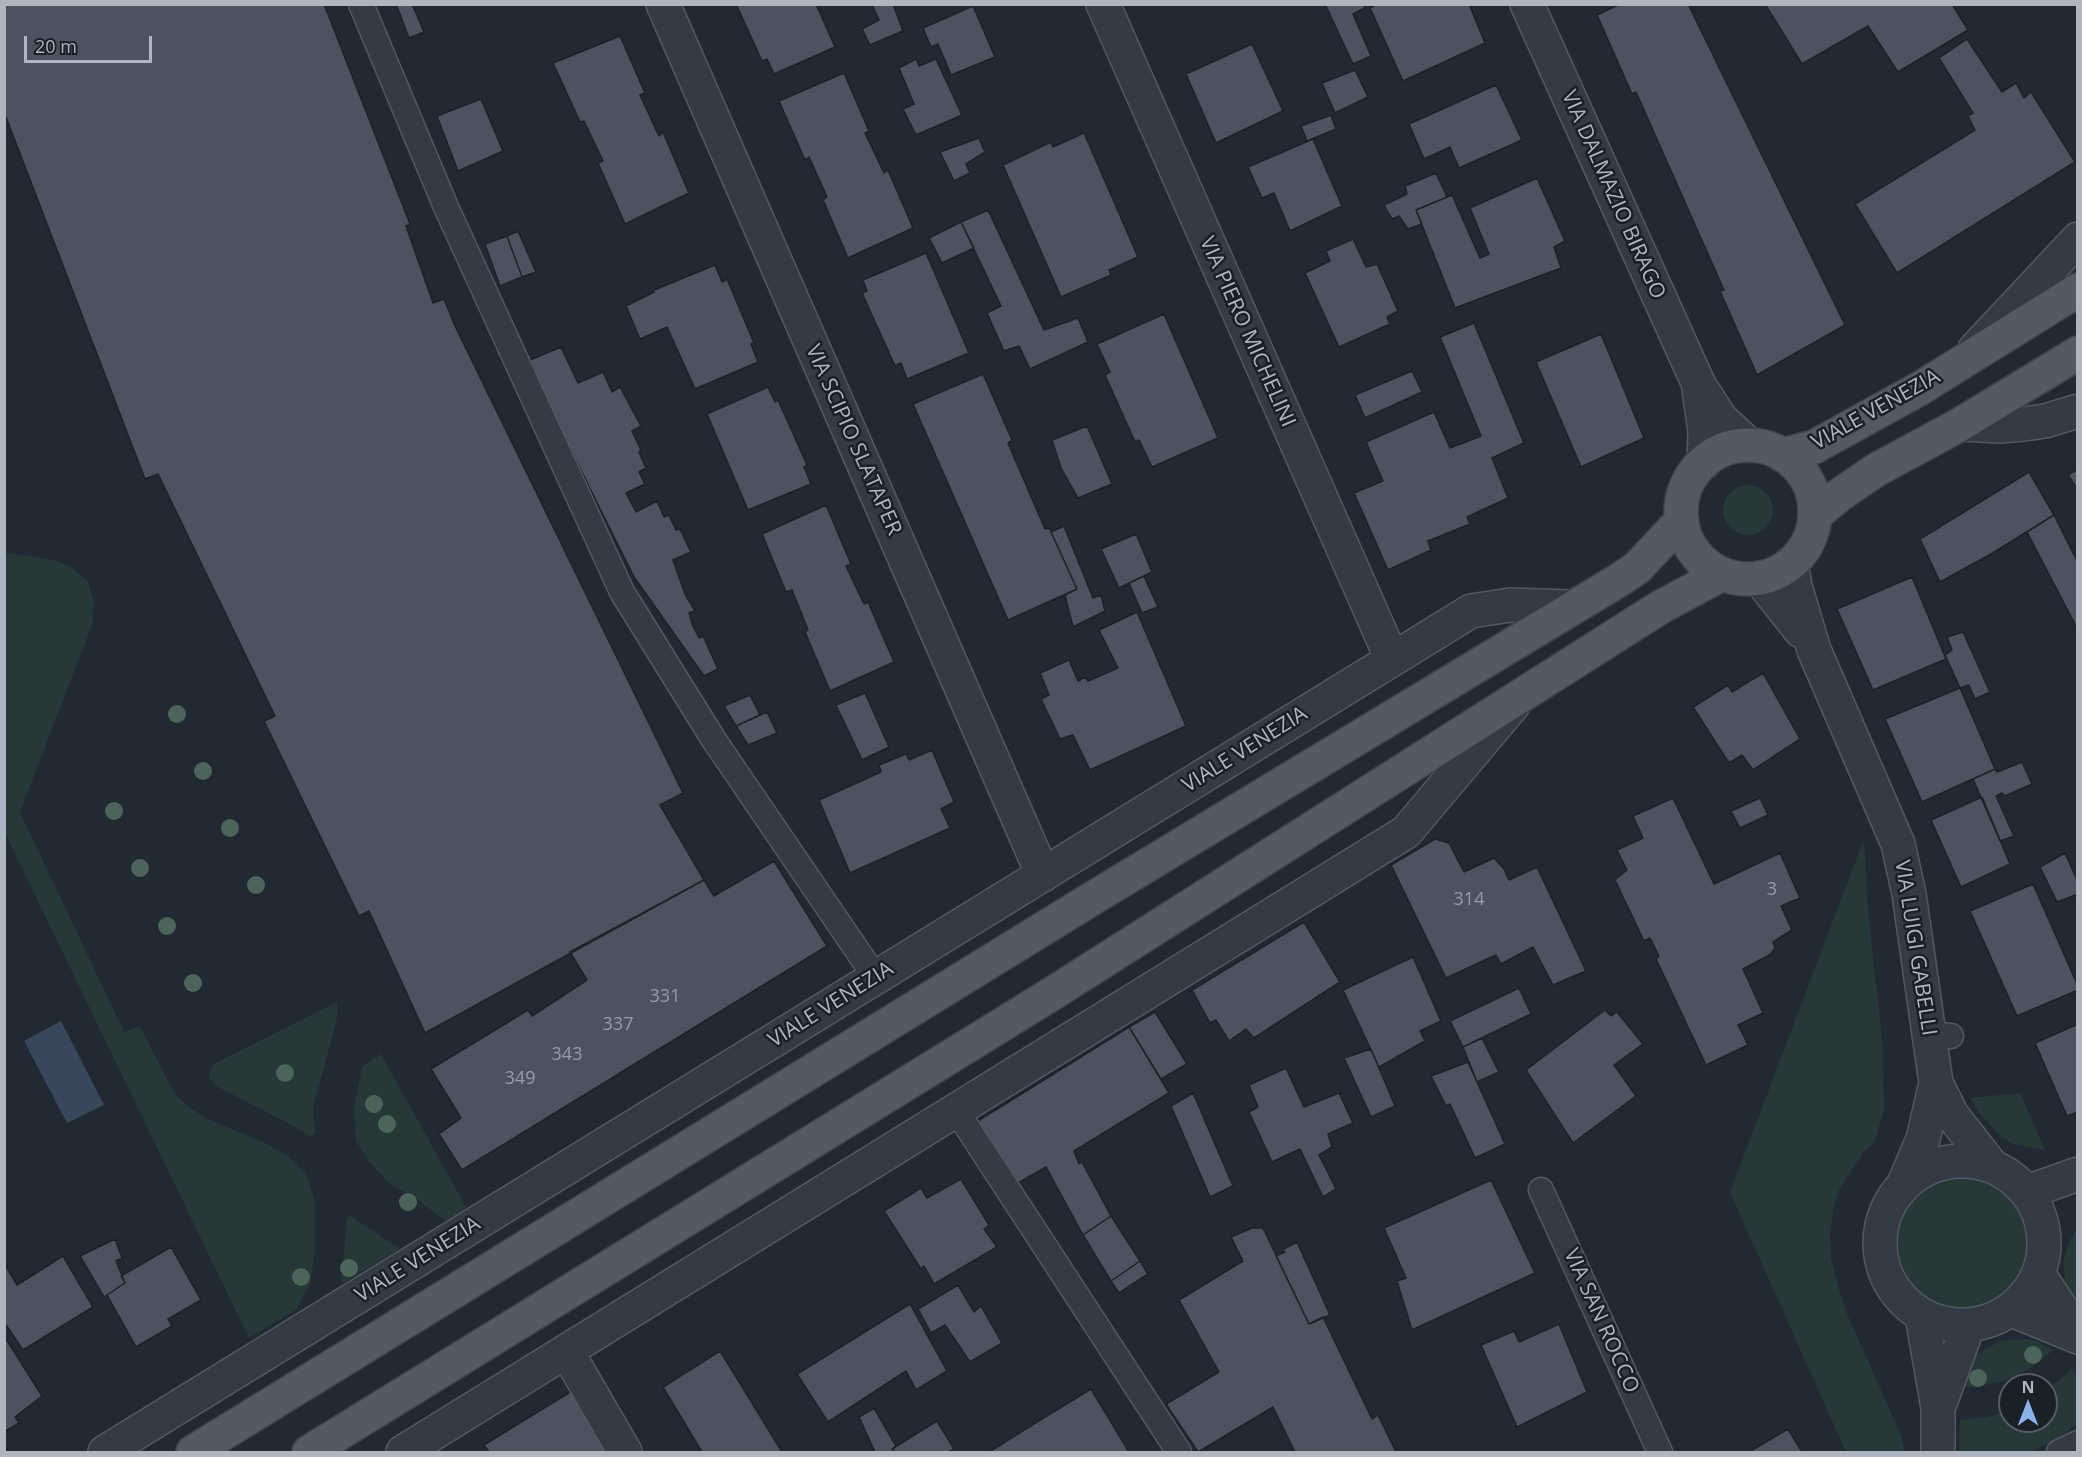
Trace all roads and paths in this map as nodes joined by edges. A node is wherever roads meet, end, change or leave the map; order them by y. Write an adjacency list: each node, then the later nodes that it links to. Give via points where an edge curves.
1 (361, 4): 25 (lane, via 446,207 622,592 714,740)
2 (663, 4): 24 (street, VIA SCIPIO SLATAPER)
3 (1102, 4): 22 (street, VIA PIERO MICHELINI)
4 (1527, 4): 9 (street, VIA DALMAZIO BIRAGO)
5 (2078, 238): 8 (street, VIALE VENEZIA)
6 (2078, 290): 8 (main road, VIALE VENEZIA)
7 (2078, 353): 11 (main road)
8 (1966, 358): 13 (main road, VIALE VENEZIA, via 1919,389 1814,447)
9 (1699, 385): 12 (street, VIA DALMAZIO BIRAGO, via 1721,419); 14 (street, VIA DALMAZIO BIRAGO)
10 (2078, 411): 11 (street, via 2024,424)
11 (1960, 424): 15 (main road, via 1876,470)
12 (1749, 445): 13 (main road, VIALE VENEZIA); 14 (main road, VIALE VENEZIA, via 1729,448)
13 (1782, 454): 15 (main road, VIALE VENEZIA, via 1805,478 1813,493)
14 (1704, 462): 16 (main road, VIALE VENEZIA, via 1684,494)
15 (1815, 514): 17 (main road, VIALE VENEZIA, via 1810,537)
16 (1682, 519): 18 (main road, VIALE VENEZIA, via 1689,544); 20 (main road, via 1637,567)
17 (1791, 563): 19 (main road, VIALE VENEZIA, via 1772,575); 21 (street, VIA LUIGI GABELLI)
18 (1722, 574): 19 (main road, VIALE VENEZIA); 23 (main road, via 1659,608)
19 (1758, 578): 21 (street, VIA LUIGI GABELLI)
20 (1571, 607): 22 (street, VIALE VENEZIA, via 1510,605 1471,611); 42 (main road)
21 (1814, 650): 26 (street, VIA LUIGI GABELLI, via 1898,844 1940,1035)
22 (1392, 659): 24 (street, VIALE VENEZIA)
23 (1521, 695): 27 (street, via 1406,832); 43 (main road, via 1050,995)
24 (1043, 875): 25 (street, VIALE VENEZIA)
25 (876, 978): 41 (street, VIALE VENEZIA)
26 (1936, 1083): 28 (street, VIA LUIGI GABELLI, via 1952,1115); 30 (street, VIA LUIGI GABELLI, via 1923,1139)
27 (956, 1110): 38 (street); 46 (lane)
28 (1990, 1166): 30 (street, via 1969,1161 1946,1162 1925,1169); 32 (street, via 2012,1178)
29 (2078, 1175): 32 (street)
30 (1904, 1184): 35 (street, via 1888,1204 1880,1229 1880,1254 1887,1279 1901,1300)
31 (1541, 1190): 47 (lane, VIA SAN ROCCO)
32 (2033, 1201): 33 (street, via 2044,1232 2045,1254)
33 (2039, 1275): 34 (street); 37 (street)
34 (2012, 1310): 36 (street, via 1992,1321); 37 (street)
35 (1922, 1316): 36 (street, via 1944,1324); 39 (street)
36 (1968, 1326): 39 (street)
37 (2078, 1335)
38 (567, 1352): 44 (street); 45 (street)
39 (1938, 1408): 48 (street)
40 (2078, 1443): 49 (lane)
41 (105, 1452)
42 (194, 1452)
43 (309, 1452)
44 (403, 1452)
45 (625, 1452)
46 (1179, 1452)
47 (1660, 1452)
48 (1938, 1452)
49 (2059, 1452)

